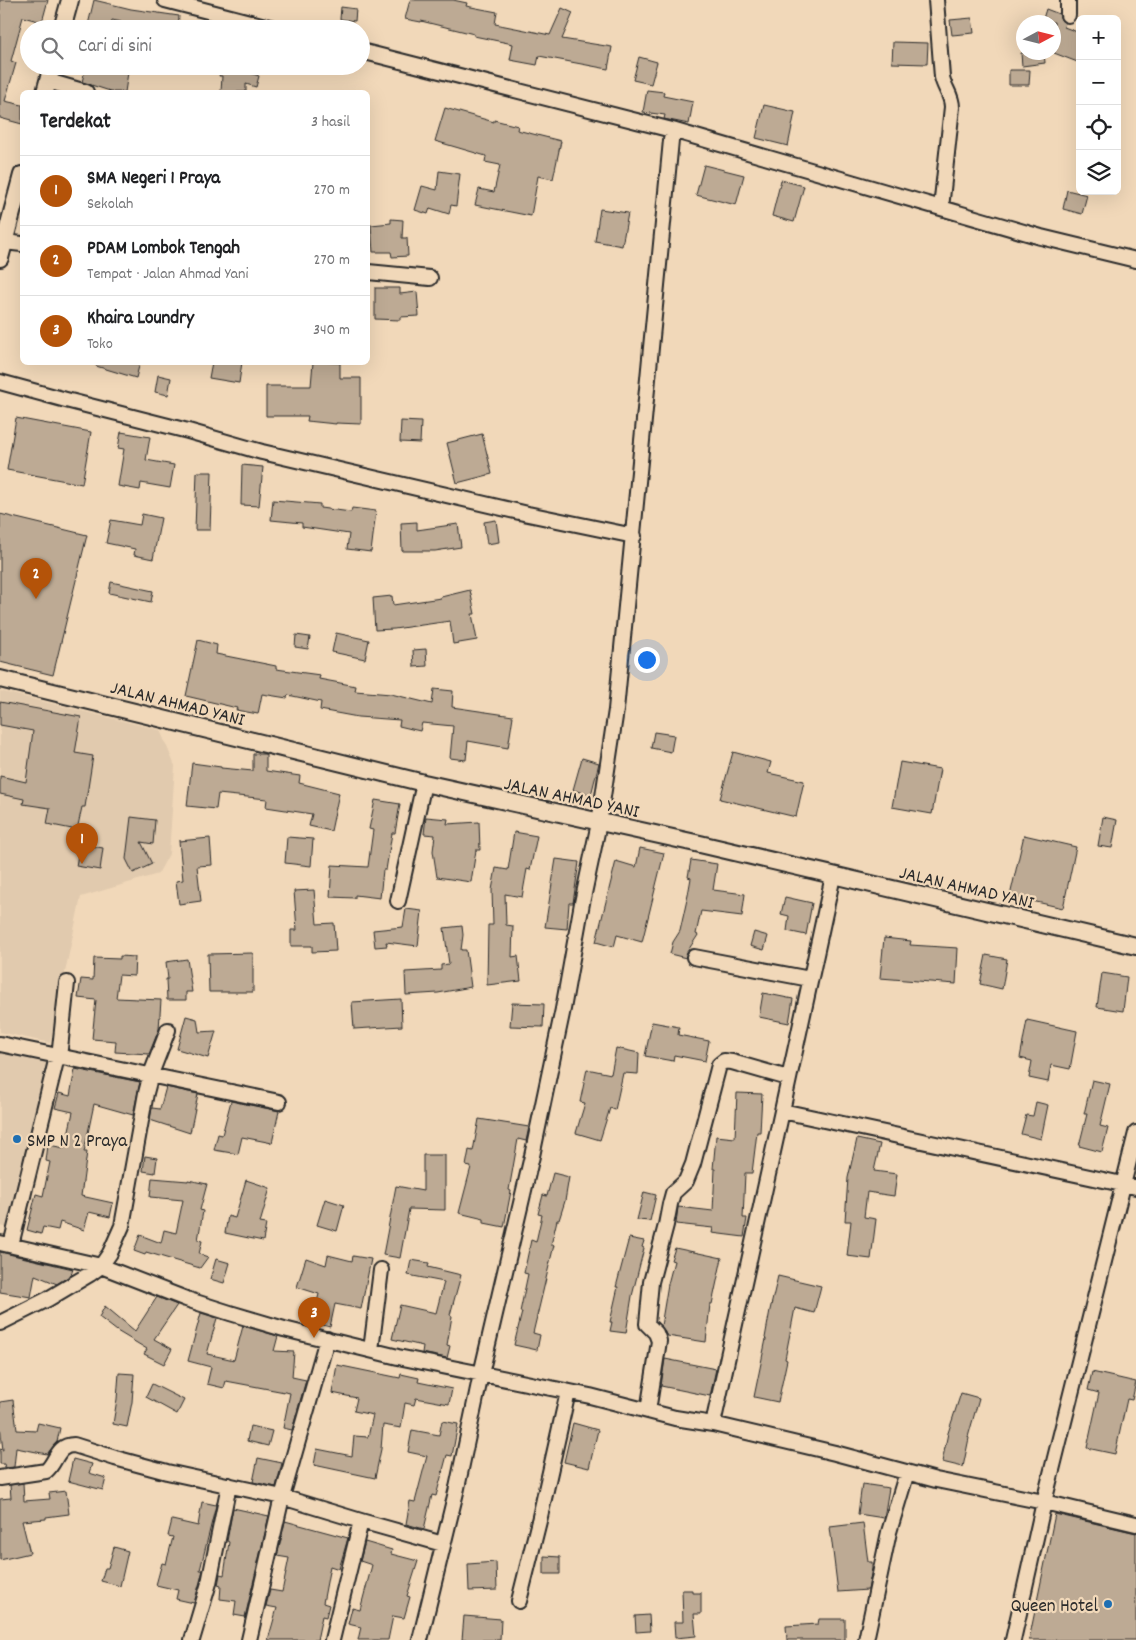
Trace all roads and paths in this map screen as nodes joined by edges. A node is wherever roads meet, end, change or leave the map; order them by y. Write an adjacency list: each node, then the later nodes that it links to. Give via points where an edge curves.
1 (70, 0): 6 (street)
2 (164, 0): 7 (street)
3 (936, 0): 13 (street, via 942,77 952,106)
4 (1068, 0): 5 (street)
5 (1068, 15)
6 (64, 20)
7 (241, 20)
8 (370, 52): 11 (street)
9 (48, 80): 10 (street)
10 (80, 90)
11 (672, 130): 13 (street); 21 (street)
12 (20, 182): 14 (street)
13 (941, 208): 17 (street)
14 (4, 242): 15 (street); 16 (street)
15 (20, 244)
16 (0, 258)
17 (1136, 260)
18 (370, 272): 19 (street)
19 (430, 278)
20 (0, 382): 21 (street, via 262,452)
21 (634, 536): 24 (street, via 616,710)
22 (0, 680): 23 (street, JALAN AHMAD YANI)
23 (424, 784): 24 (street, JALAN AHMAD YANI); 26 (street)
24 (599, 823): 25 (street, JALAN AHMAD YANI); 46 (street, via 534,1147)
25 (833, 876): 27 (street, JALAN AHMAD YANI); 29 (street)
26 (398, 901)
27 (1136, 946)
28 (694, 957): 29 (street)
29 (810, 979): 35 (street)
30 (67, 983): 33 (street)
31 (168, 1030): 34 (street)
32 (0, 1044): 33 (street)
33 (58, 1057): 34 (street); 40 (street)
34 (151, 1074): 36 (street); 41 (street, via 122,1226)
35 (788, 1078): 37 (street); 48 (street, via 732,1062 724,1061 719,1065 693,1164 686,1182 673,1192 652,1282 647,1324 659,1341)
36 (279, 1102)
37 (782, 1111): 39 (street); 49 (street)
38 (1136, 1133): 39 (street)
39 (1130, 1186): 54 (street)
40 (5, 1244): 41 (street)
41 (101, 1266): 43 (street, via 48,1299); 44 (street, via 186,1299)
42 (381, 1270): 45 (street)
43 (0, 1323)
44 (327, 1339): 45 (street); 53 (street)
45 (371, 1350): 46 (street)
46 (480, 1374): 47 (street); 57 (street)
47 (568, 1392): 48 (street); 58 (street)
48 (648, 1411): 49 (street)
49 (713, 1424): 50 (street)
50 (906, 1472): 54 (street); 63 (street, via 889,1532)
51 (0, 1478): 52 (street, via 46,1471 59,1451 70,1445 167,1472)
52 (229, 1485): 53 (street); 59 (street, via 209,1583)
53 (282, 1497): 55 (street); 60 (street)
54 (1044, 1502): 56 (street); 64 (street)
55 (361, 1521): 57 (street); 61 (street)
56 (1136, 1524)
57 (443, 1544): 62 (street)
58 (519, 1600)
59 (192, 1640)
60 (249, 1640)
61 (332, 1640)
62 (420, 1640)
63 (866, 1640)
64 (1013, 1640)

